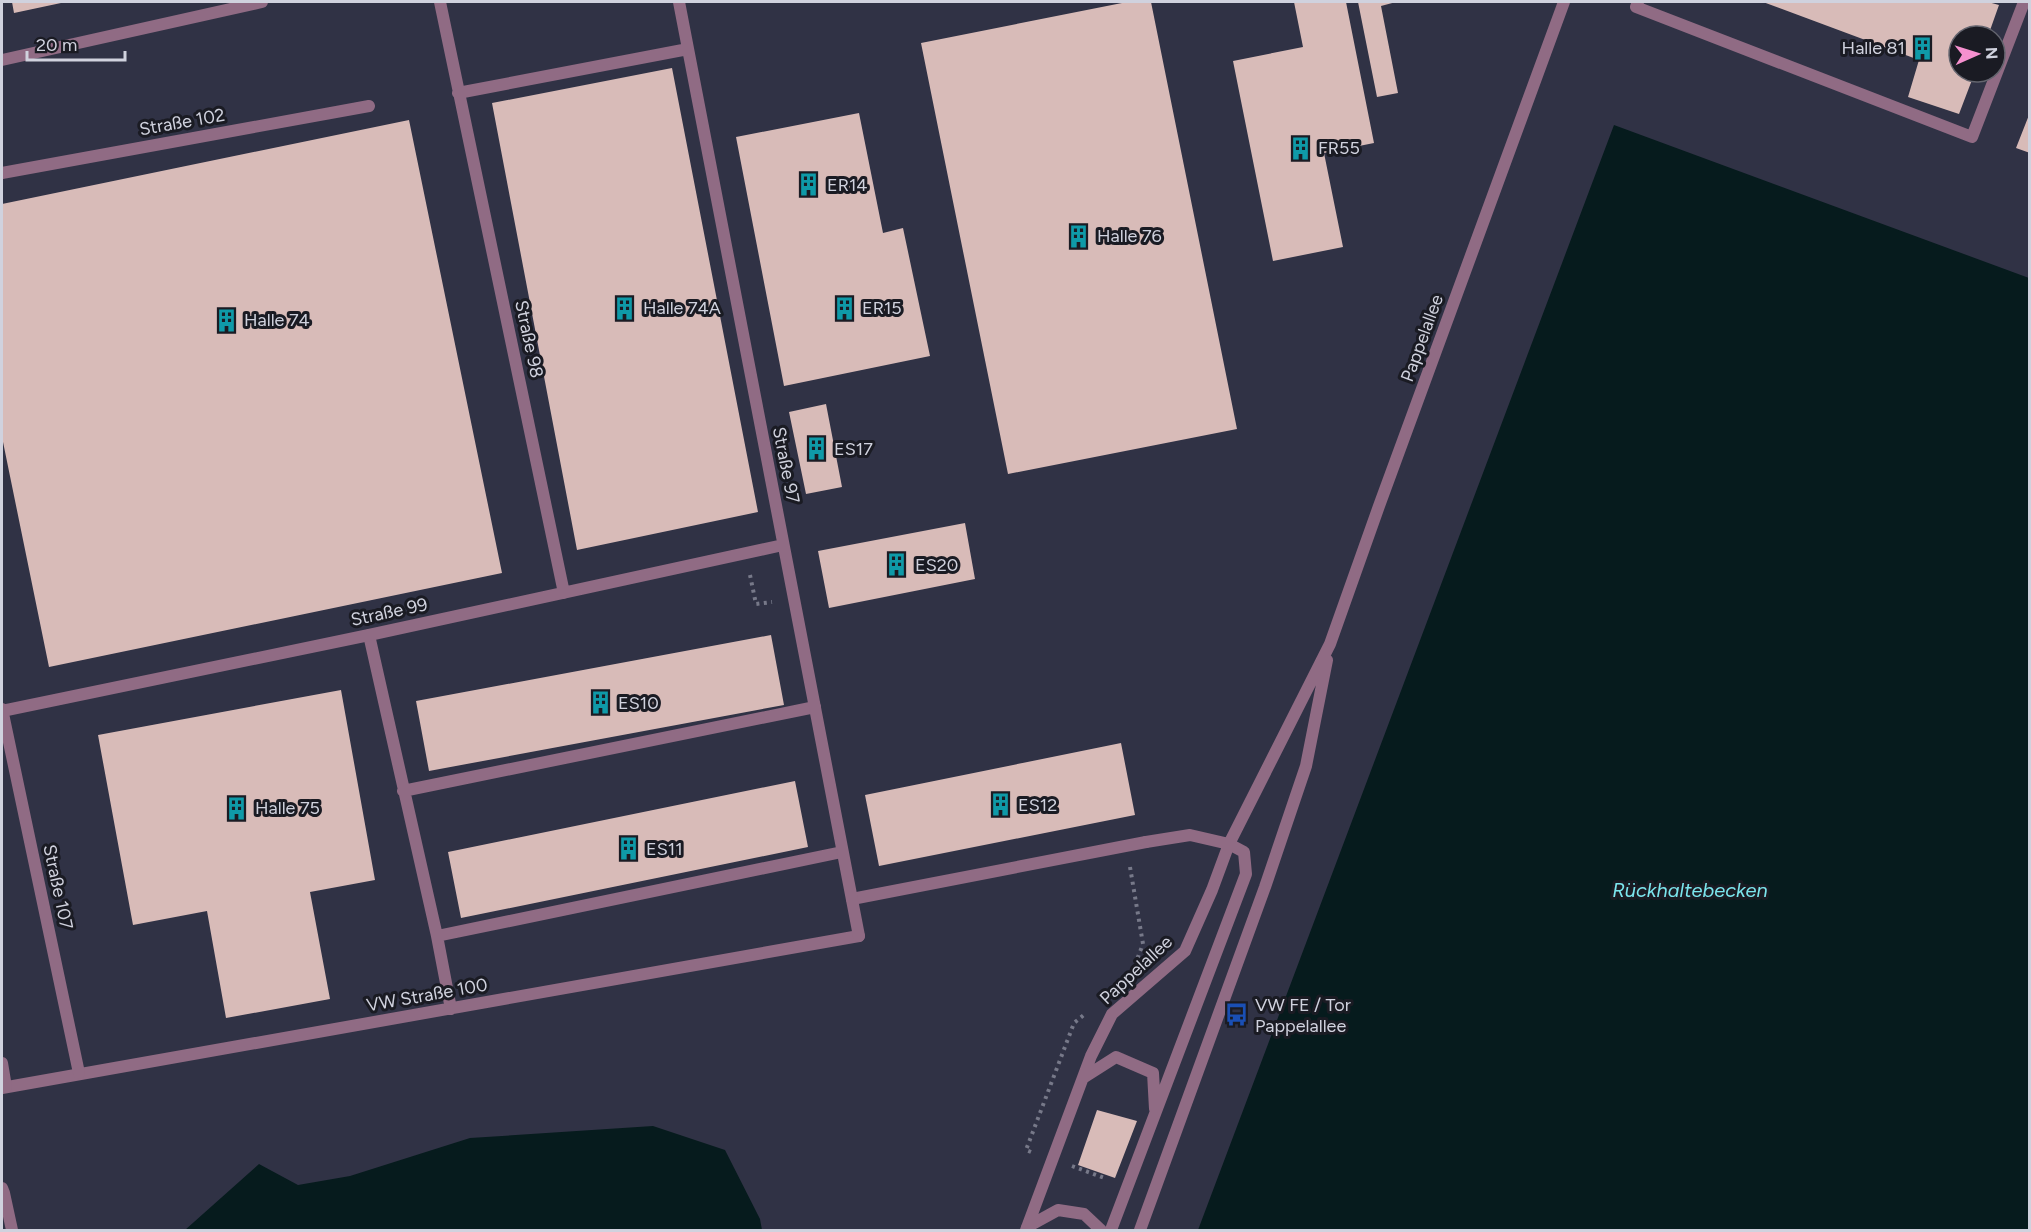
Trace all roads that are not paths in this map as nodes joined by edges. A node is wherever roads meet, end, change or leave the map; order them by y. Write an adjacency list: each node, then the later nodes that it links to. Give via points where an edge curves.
1 (262, 2): 8 (street)
2 (440, 2): 9 (street, Straße 98)
3 (679, 2): 7 (street, Straße 97)
4 (1564, 2): 15 (street, Pappelallee)
5 (1638, 2): 6 (street, via 1636,7 1972,137)
6 (2024, 2)
7 (688, 50): 9 (street); 12 (street, Straße 97)
8 (2, 60)
9 (458, 93): 13 (street, Straße 98)
10 (369, 106): 11 (street, Straße 102)
11 (2, 173)
12 (783, 545): 13 (street, Straße 99); 16 (street, Straße 97)
13 (564, 593): 14 (street, Straße 99)
14 (369, 635): 17 (street, Straße 99); 18 (street)
15 (1330, 644): 19 (street, Pappelallee); 35 (street, Pappelallee, via 1306,766)
16 (815, 707): 18 (street); 20 (street, Straße 97)
17 (2, 710): 26 (street, Straße 107)
18 (403, 791): 22 (street)
19 (1229, 844): 21 (street, via 1190,835); 27 (street, Pappelallee, via 1185,951 1112,1014); 29 (street, via 1244,852 1246,874)
20 (842, 852): 21 (street, Straße 97); 22 (street)
21 (852, 899): 23 (street, Straße 97)
22 (437, 936): 24 (street)
23 (859, 936): 24 (street, VW Straße 100)
24 (451, 1009): 26 (street, VW Straße 100)
25 (2, 1064): 28 (street)
26 (79, 1073): 28 (street, VW Straße 100)
27 (1083, 1078): 29 (street, via 1116,1057 1153,1073); 31 (street, Pappelallee)
28 (4, 1087)
29 (1156, 1114): 34 (street)
30 (2, 1188): 32 (street)
31 (1027, 1229): 33 (street, via 1058,1210 1084,1214)
32 (12, 1230)
33 (1101, 1230)
34 (1111, 1230)
35 (1140, 1230)

